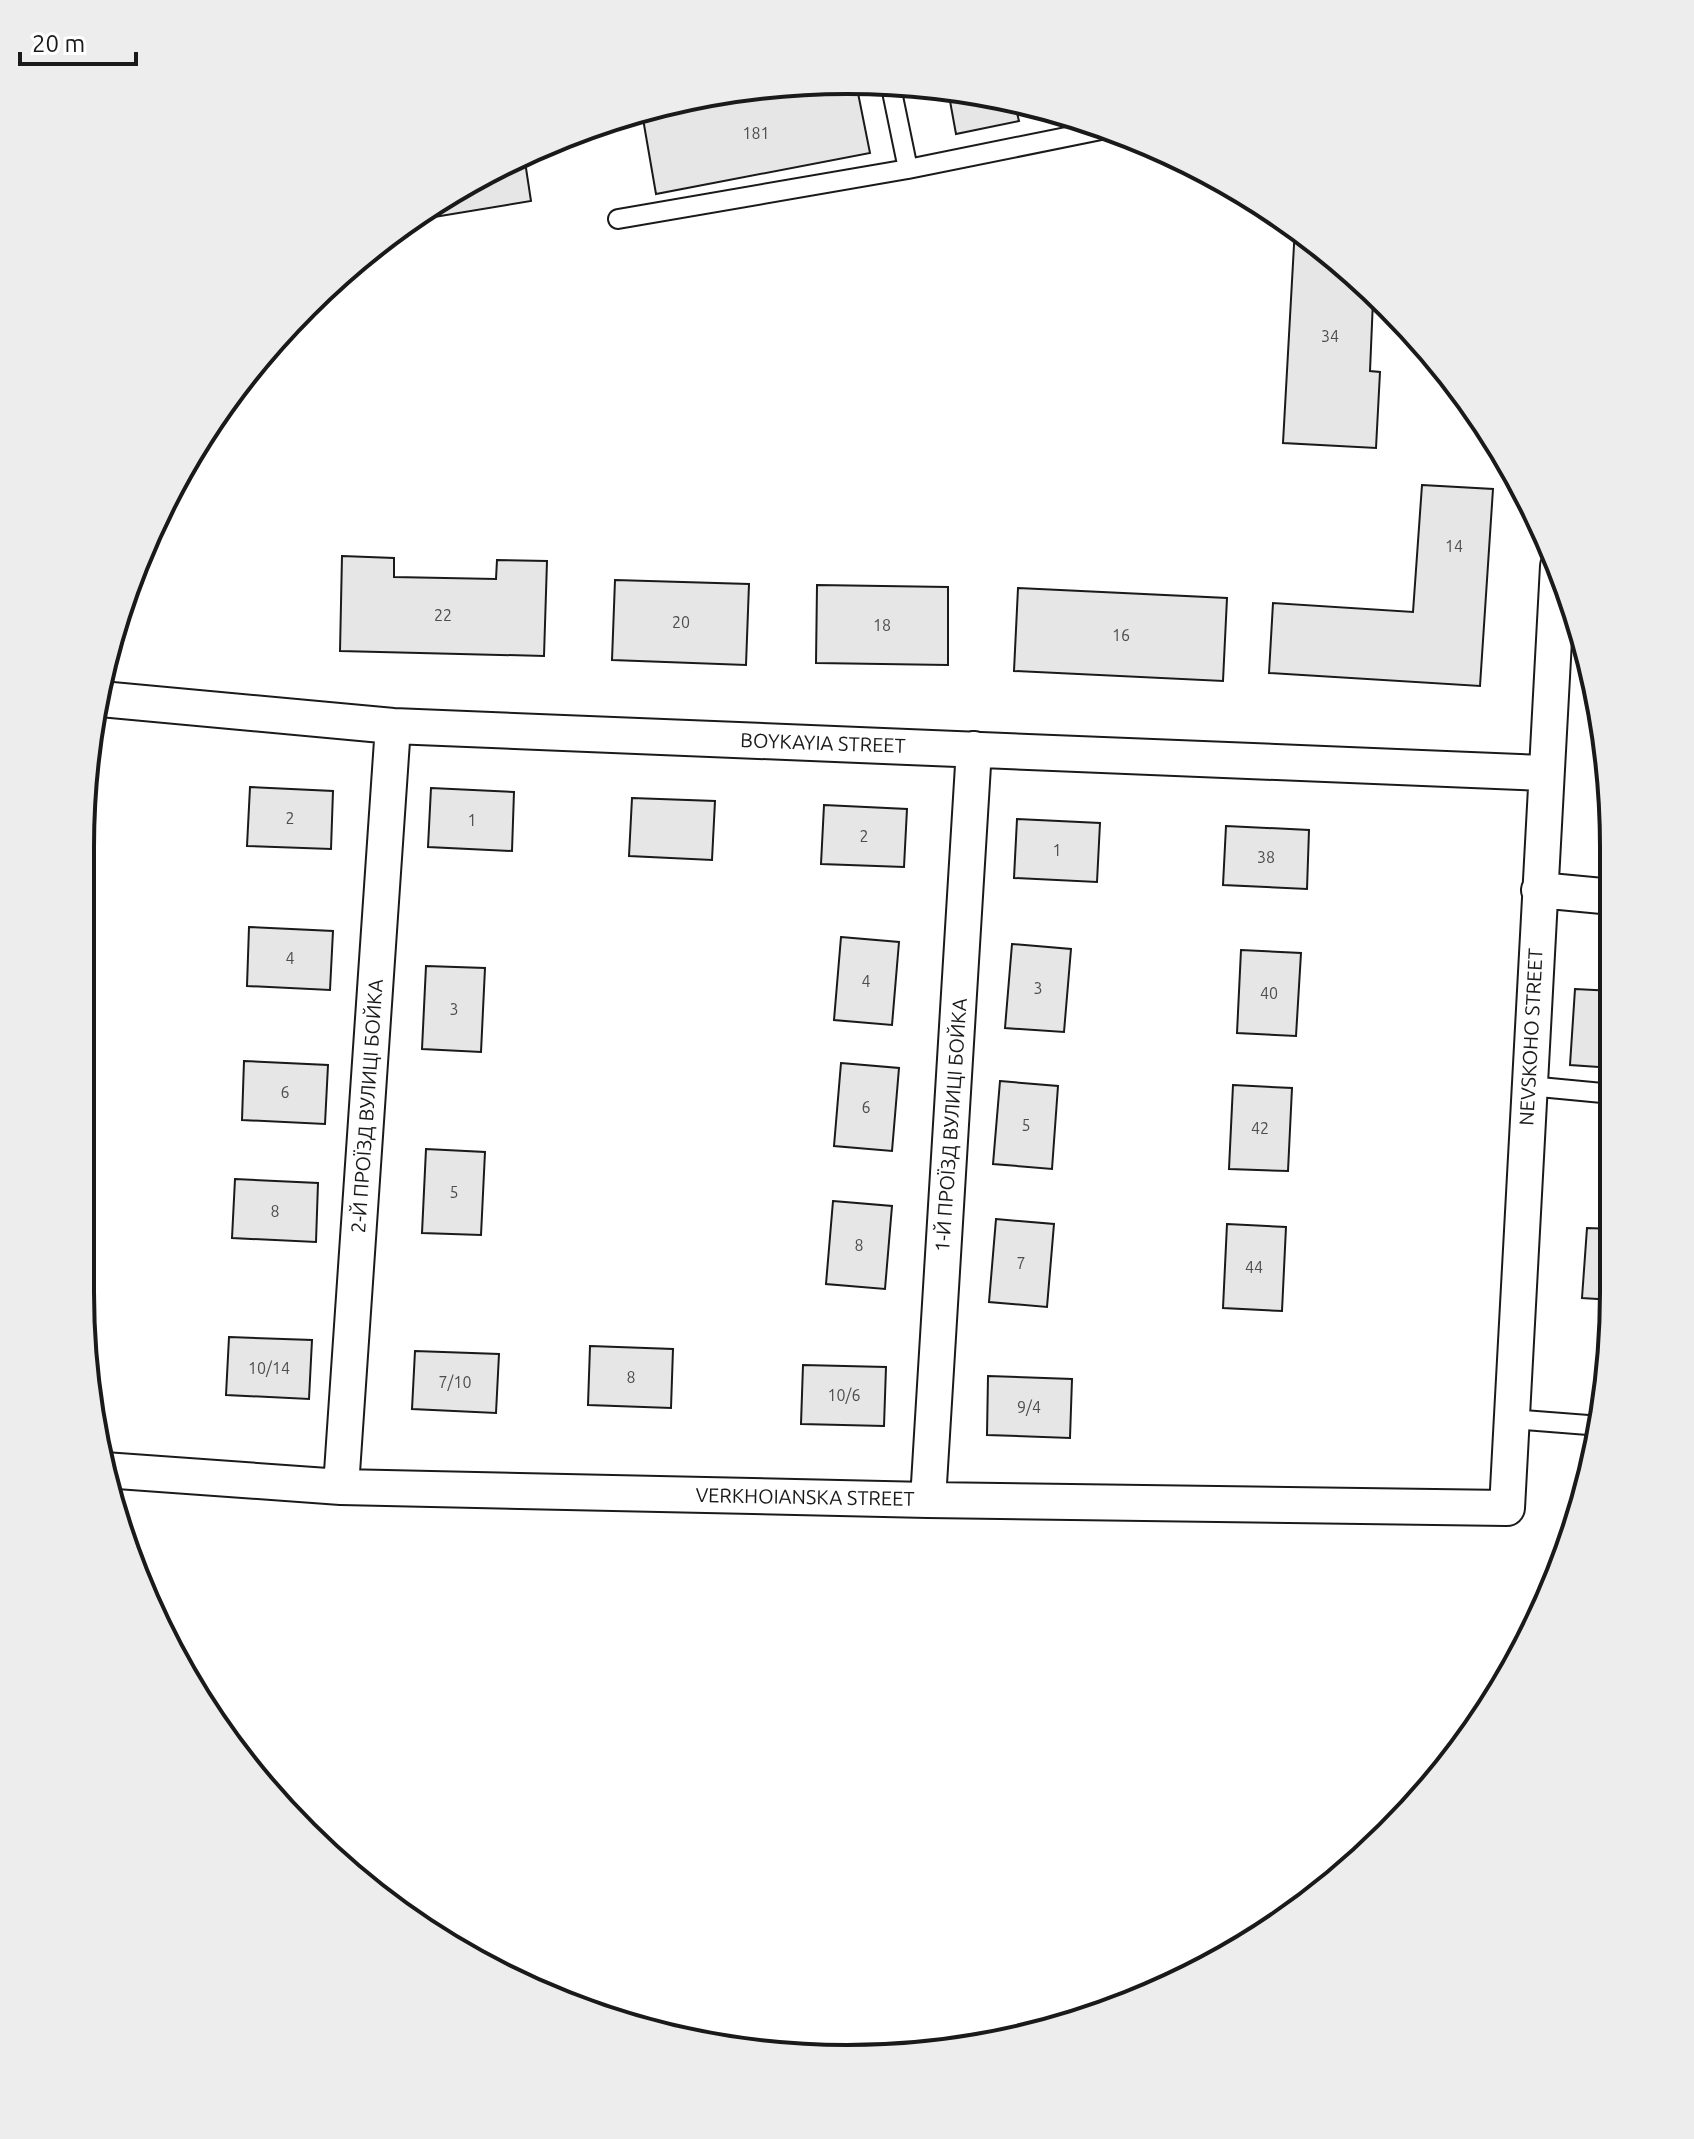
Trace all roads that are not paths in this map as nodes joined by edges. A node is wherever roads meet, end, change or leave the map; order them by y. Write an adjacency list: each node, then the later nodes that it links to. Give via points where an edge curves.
1 (893, 96): 3 (lane)
2 (1086, 133): 3 (lane)
3 (908, 169): 4 (lane)
4 (618, 219)
5 (1556, 595): 9 (street, NEVSKOHO STREET)
6 (108, 700): 7 (street, BOYKAYIA STREET)
7 (393, 726): 8 (street, BOYKAYIA STREET); 17 (street, 2-Й ПРОЇЗД ВУЛИЦІ БОЙКА)
8 (974, 749): 9 (street, BOYKAYIA STREET); 18 (street, 1-Й ПРОЇЗД ВУЛИЦІ БОЙКА)
9 (1545, 773): 10 (street, NEVSKOHO STREET)
10 (1539, 890): 11 (street); 12 (street, NEVSKOHO STREET)
11 (1600, 896)
12 (1529, 1086): 13 (lane); 14 (street, NEVSKOHO STREET)
13 (1600, 1093)
14 (1512, 1419): 15 (lane); 19 (street, NEVSKOHO STREET)
15 (1588, 1425)
16 (116, 1471): 17 (street, VERKHOIANSKA STREET)
17 (341, 1487): 18 (street, VERKHOIANSKA STREET)
18 (928, 1500): 19 (street, VERKHOIANSKA STREET)
19 (1507, 1508)

